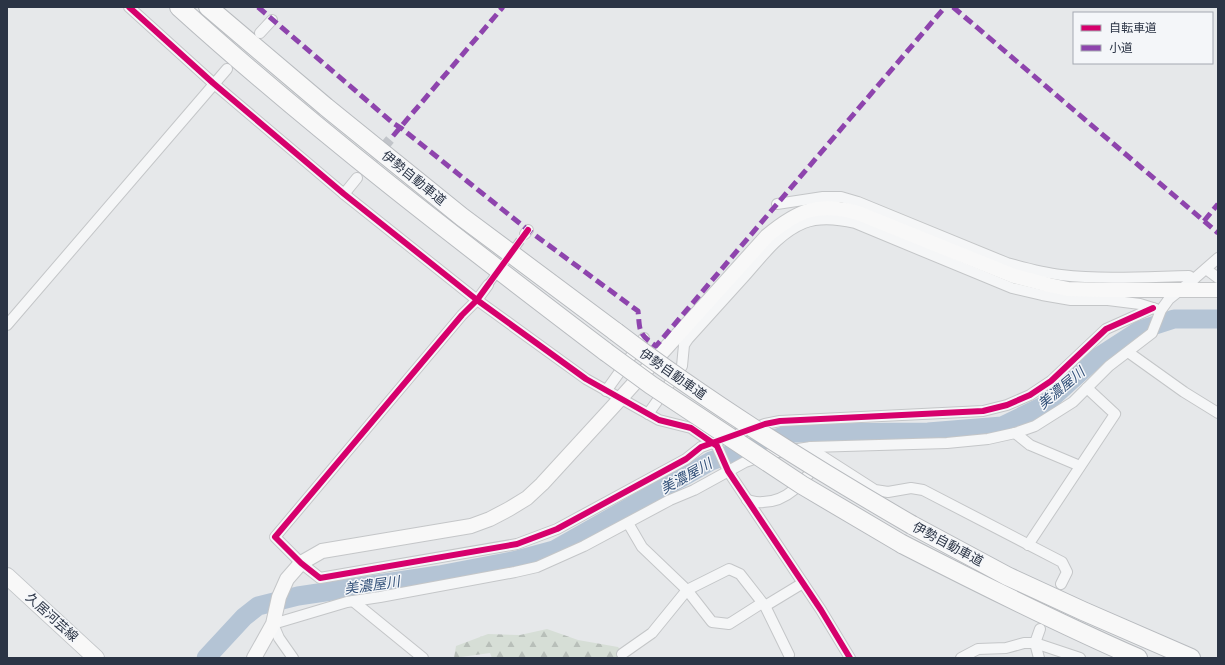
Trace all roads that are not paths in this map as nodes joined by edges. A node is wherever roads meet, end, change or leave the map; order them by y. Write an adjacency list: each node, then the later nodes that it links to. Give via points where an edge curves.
1 (129, 7): 7 (street)
2 (179, 7): 57 (highway, 伊勢自動車道, bridge, via 320,128 442,227 651,385 802,485 902,544 1077,632)
3 (208, 7): 58 (highway, 伊勢自動車道, bridge, via 456,212 662,368 749,426 912,526 1008,576)
4 (272, 20): 5 (street)
5 (260, 33)
6 (227, 69): 7 (street)
7 (213, 83): 9 (street); 20 (street)
8 (357, 178): 9 (street)
9 (344, 194): 18 (street)
10 (777, 204): 14 (street, via 841,197 1007,263 1060,275 1112,278 1189,276)
11 (1218, 258): 12 (street)
12 (1206, 269): 13 (street); 14 (street)
13 (1218, 278)
14 (1194, 279): 16 (street)
15 (488, 285): 18 (street)
16 (1182, 290): 17 (street); 19 (street); 25 (street, via 1068,289 1049,286 1014,276 858,213 833,208 815,209 798,214 766,236)
17 (1218, 290)
18 (477, 300): 24 (street); 37 (street, via 275,537)
19 (1157, 309): 22 (street, via 1152,333); 27 (street, via 1108,300 1071,300 1012,288 855,223 822,219 804,223 771,247 688,339 684,345 682,366); 29 (street, via 1106,329 1051,381 1030,395 1007,405 983,411 780,421 765,424)
20 (7, 325)
21 (644, 338): 24 (street)
22 (1128, 352): 23 (street, via 1109,366); 26 (street)
23 (1088, 388): 28 (street, via 1054,415 1035,426); 32 (street, via 1115,414)
24 (606, 391): 25 (street)
25 (620, 400): 27 (street); 37 (street, via 527,498 490,519 471,526 322,552)
26 (1218, 413)
27 (648, 414): 29 (street, via 665,423 691,428)
28 (1015, 433): 30 (street, via 988,439 947,443); 32 (street, via 1030,445)
29 (715, 444): 33 (street); 37 (street, via 701,447 686,459 557,529 517,544 320,578)
30 (811, 447): 31 (street); 33 (street, via 772,453)
31 (822, 456): 34 (street, via 804,481 786,496 772,501); 36 (street, via 875,490 922,490)
32 (1080, 466): 36 (street)
33 (727, 468): 34 (street); 35 (street)
34 (747, 500): 39 (street)
35 (628, 523): 41 (street, via 642,547); 42 (street, via 537,567)
36 (1028, 545): 40 (street, via 1062,562 1067,572)
37 (301, 563): 44 (street, via 287,579 279,597)
38 (7, 576): 49 (main road, 久居河芸線)
39 (803, 583): 43 (street); 53 (street)
40 (1061, 584)
41 (688, 590): 43 (street, via 712,622 728,624); 43 (street, via 729,569 740,574); 47 (street, via 652,634)
42 (353, 601): 44 (street); 52 (street)
43 (764, 605): 48 (street)
44 (274, 620): 50 (street); 51 (street, via 279,638)
45 (1040, 629): 46 (street)
46 (1035, 643): 54 (street, via 978,649); 55 (street); 56 (street)
47 (622, 654)
48 (789, 655)
49 (96, 658)
50 (254, 658)
51 (293, 658)
52 (423, 658)
53 (850, 658)
54 (961, 658)
55 (1039, 658)
56 (1080, 658)
57 (1138, 658)
58 (1191, 658)

